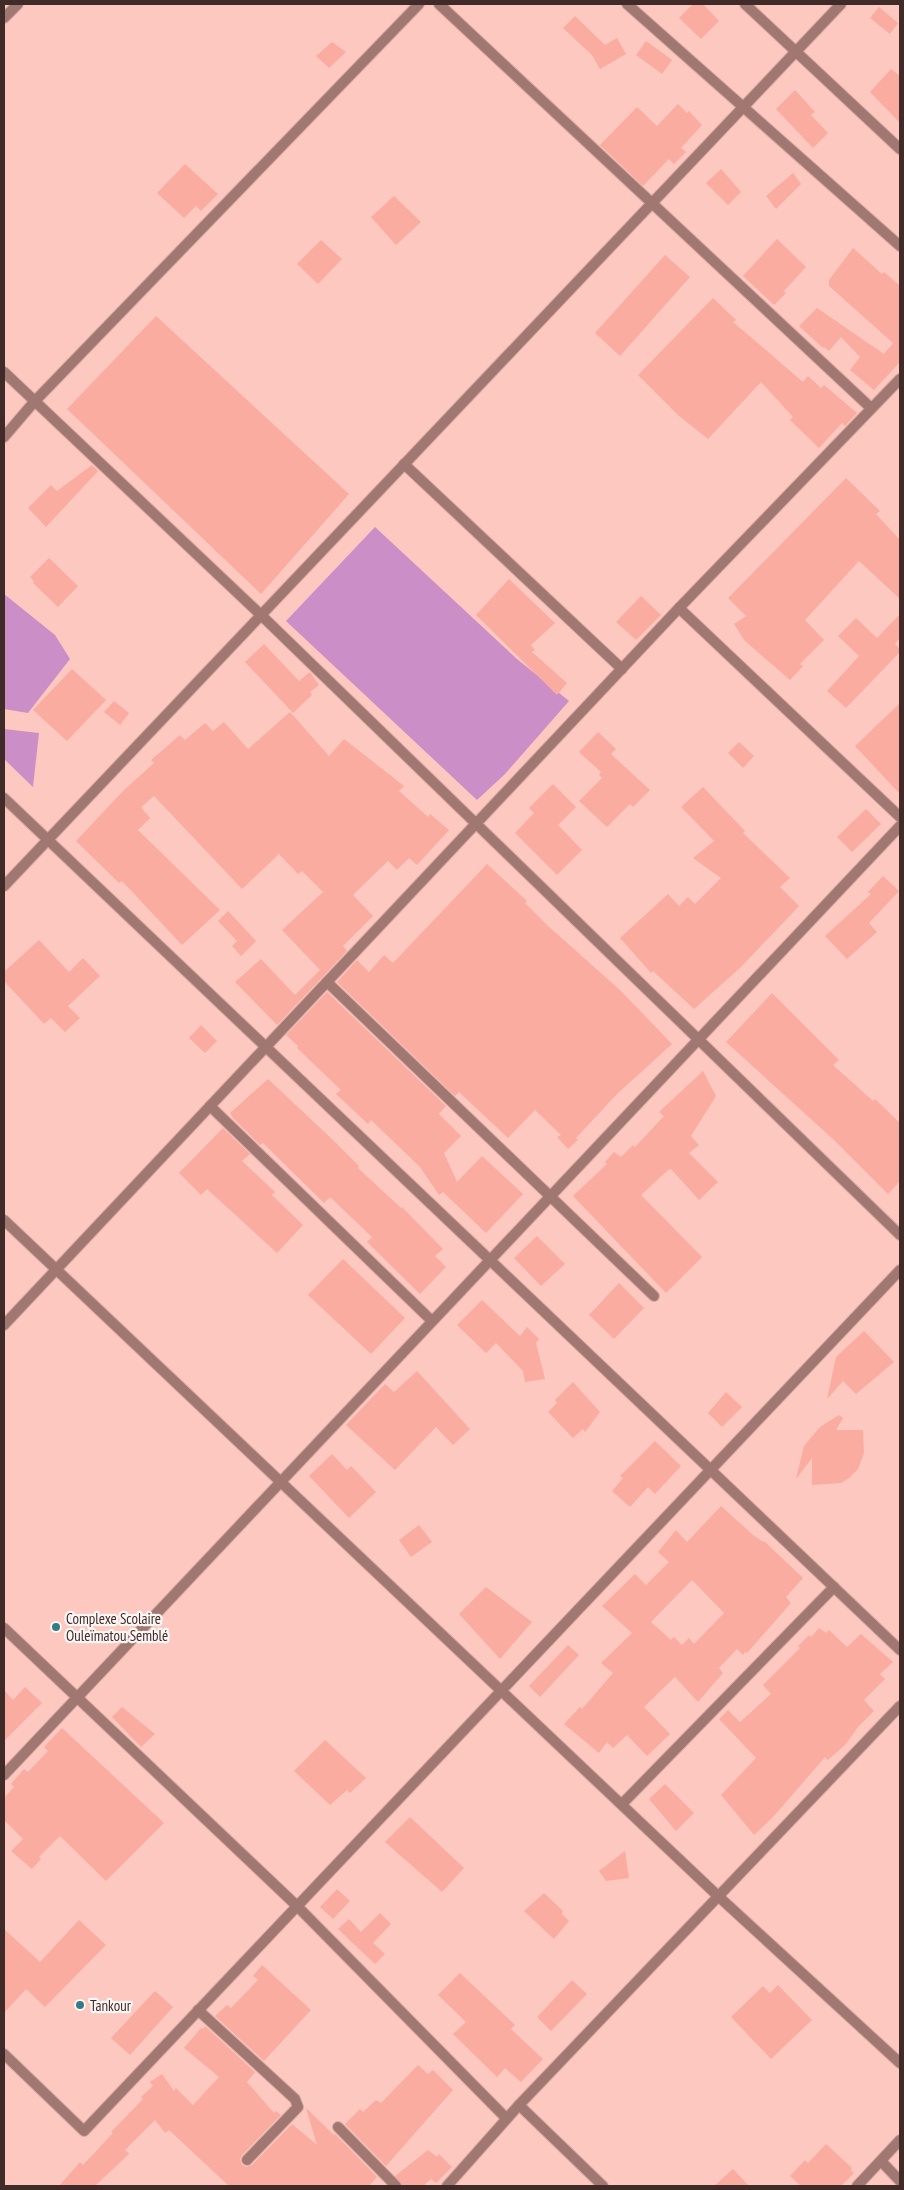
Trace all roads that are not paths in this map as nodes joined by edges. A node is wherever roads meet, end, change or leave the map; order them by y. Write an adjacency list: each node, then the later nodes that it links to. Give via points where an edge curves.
1 (18, 4): 7 (street)
2 (419, 4): 15 (street)
3 (439, 4): 11 (street)
4 (627, 4): 9 (street)
5 (745, 4): 8 (street)
6 (841, 4): 8 (street)
7 (4, 18)
8 (796, 51): 9 (street); 10 (street)
9 (743, 107): 11 (street); 12 (street)
10 (900, 149)
11 (652, 203): 16 (street); 18 (street)
12 (900, 246)
13 (4, 372): 15 (street)
14 (900, 379): 16 (street)
15 (34, 402): 17 (street); 20 (street)
16 (871, 408): 19 (street)
17 (4, 436)
18 (404, 464): 20 (street); 21 (street)
19 (679, 608): 21 (street); 23 (street)
20 (261, 615): 24 (street); 26 (street)
21 (622, 669): 24 (street)
22 (4, 798): 26 (street)
23 (900, 817)
24 (476, 824): 28 (street); 29 (street)
25 (900, 826): 29 (street)
26 (48, 840): 27 (street); 30 (street)
27 (4, 886)
28 (327, 982): 30 (street); 32 (street)
29 (699, 1040): 32 (street); 34 (street)
30 (266, 1047): 31 (street); 35 (street)
31 (210, 1106): 36 (street); 39 (street)
32 (550, 1196): 35 (street); 38 (street)
33 (4, 1220): 36 (street)
34 (900, 1234)
35 (490, 1260): 39 (street); 41 (street)
36 (56, 1270): 40 (street); 42 (street)
37 (900, 1270): 41 (street)
38 (654, 1296)
39 (432, 1321): 42 (street)
40 (4, 1325)
41 (711, 1470): 43 (street); 46 (street)
42 (281, 1482): 46 (street); 47 (street)
43 (834, 1587): 45 (street); 50 (street)
44 (4, 1628): 47 (street)
45 (900, 1650)
46 (502, 1691): 50 (street); 52 (street)
47 (76, 1698): 49 (street); 52 (street)
48 (900, 1706): 51 (street)
49 (6, 1768)
50 (622, 1804): 51 (street)
51 (718, 1896): 55 (street); 56 (street)
52 (297, 1906): 53 (street); 57 (street)
53 (198, 2010): 54 (street, via 84,2131); 60 (street, via 295,2099 298,2107)
54 (4, 2054)
55 (900, 2063)
56 (519, 2105): 57 (street); 65 (street)
57 (506, 2118): 64 (street)
58 (338, 2127): 63 (street)
59 (900, 2140): 61 (street)
60 (247, 2160)
61 (880, 2161): 62 (street); 66 (street)
62 (900, 2181)
63 (396, 2186)
64 (447, 2186)
65 (603, 2186)
66 (857, 2186)

